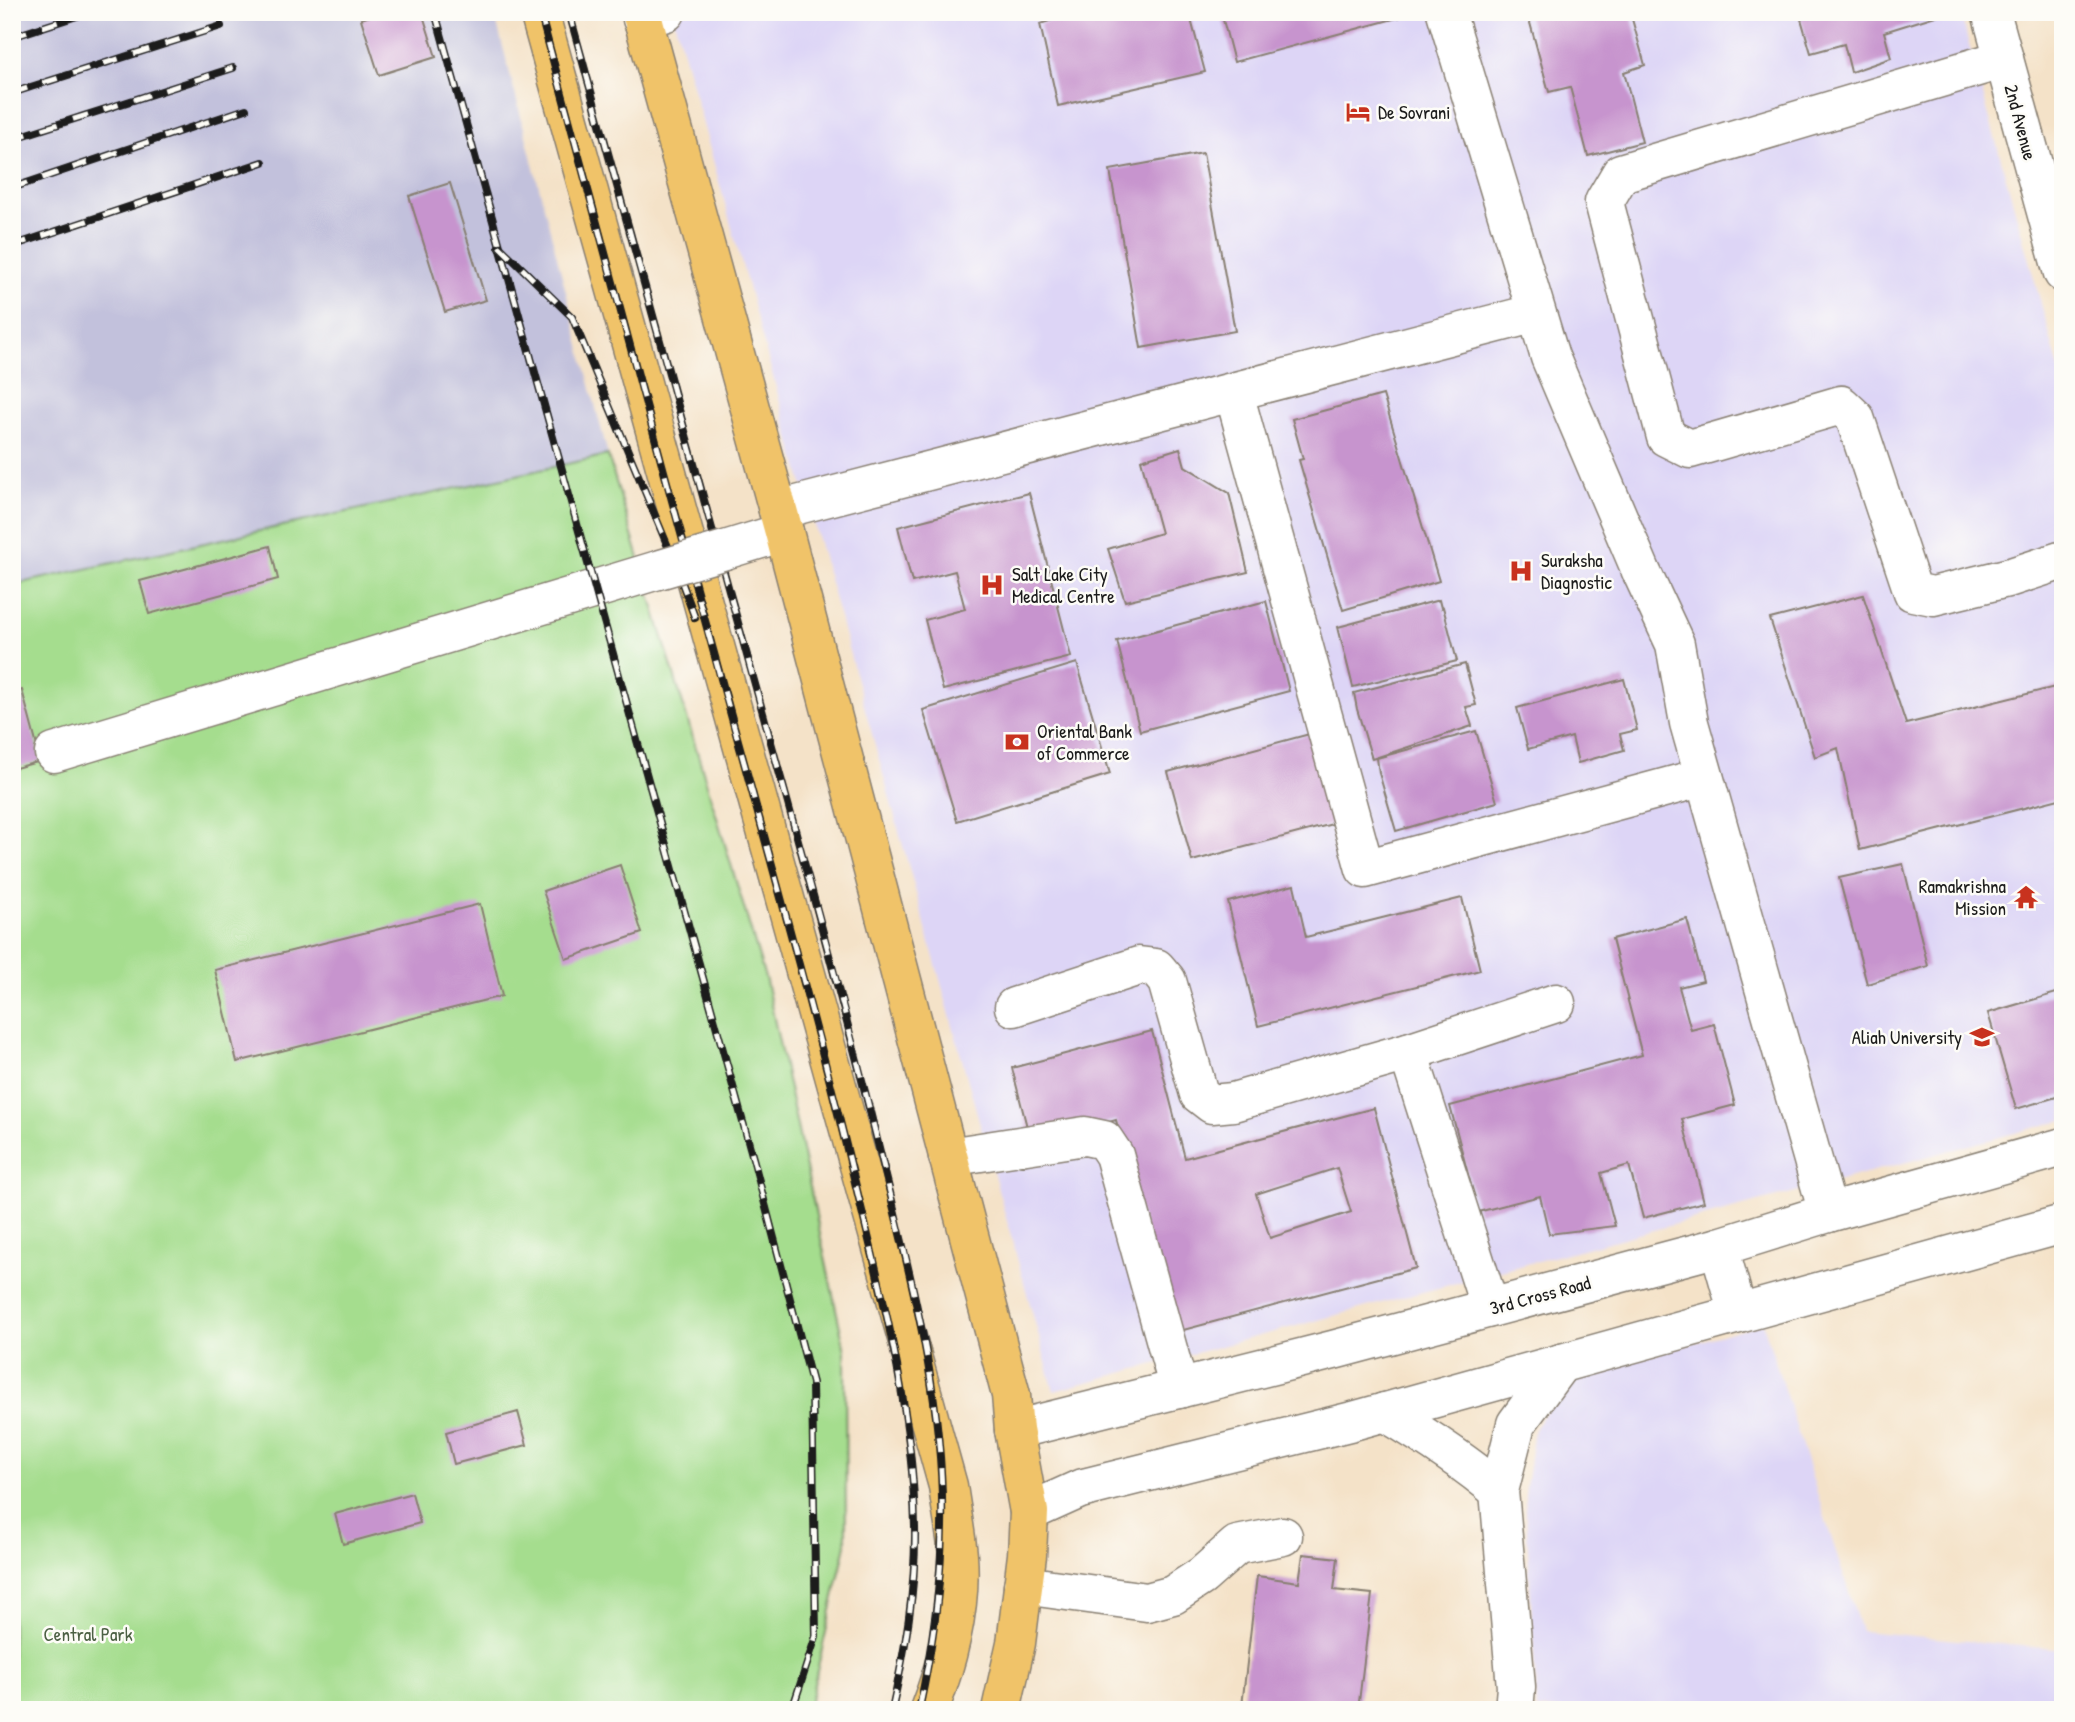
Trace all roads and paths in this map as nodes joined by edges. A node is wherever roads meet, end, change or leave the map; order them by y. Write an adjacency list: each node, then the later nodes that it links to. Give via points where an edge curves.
1 (539, 12): 31 (main road, via 948,1486 958,1558 956,1611 942,1677)
2 (1446, 12): 7 (street)
3 (1991, 12): 5 (street, 2nd Avenue)
4 (650, 15): 9 (main road)
5 (2004, 59): 6 (street, 2nd Avenue); 10 (street, via 1621,173 1604,202 1666,437 1690,449 1841,405 1855,418 1913,592 1933,596)
6 (2063, 273)
7 (1536, 313): 8 (street); 12 (street, via 1550,357 1675,644)
8 (1234, 393): 9 (street); 12 (street, via 1365,869)
9 (781, 521): 11 (street, bridge, via 725,550); 17 (main road)
10 (2063, 560)
11 (54, 753)
12 (1704, 777): 18 (street)
13 (1556, 1003): 15 (street)
14 (1014, 1007): 15 (street, via 1139,966 1156,968 1167,981 1199,1094 1212,1104)
15 (1408, 1052): 21 (street)
16 (2063, 1147): 18 (street, 3rd Cross Road)
17 (948, 1157): 24 (street, via 1085,1136 1104,1140 1114,1155); 26 (main road, via 1011,1395)
18 (1828, 1213): 20 (street, 3rd Cross Road)
19 (2063, 1224): 22 (street)
20 (1719, 1247): 21 (street, 3rd Cross Road); 22 (street)
21 (1490, 1308): 24 (street, 3rd Cross Road)
22 (1738, 1314): 23 (street)
23 (1561, 1363): 25 (street); 27 (street, via 1517,1424)
24 (1179, 1389): 26 (street, 3rd Cross Road)
25 (1385, 1412): 27 (street, via 1428,1437); 28 (street, via 1080,1489)
26 (1014, 1430): 28 (main road)
27 (1499, 1491): 33 (street, via 1516,1687)
28 (1030, 1512): 30 (main road)
29 (1283, 1536): 30 (street, via 1237,1545 1173,1595 1147,1602)
30 (1023, 1585): 32 (main road, via 1016,1643)
31 (929, 1710)
32 (1000, 1710)
33 (1514, 1710)

